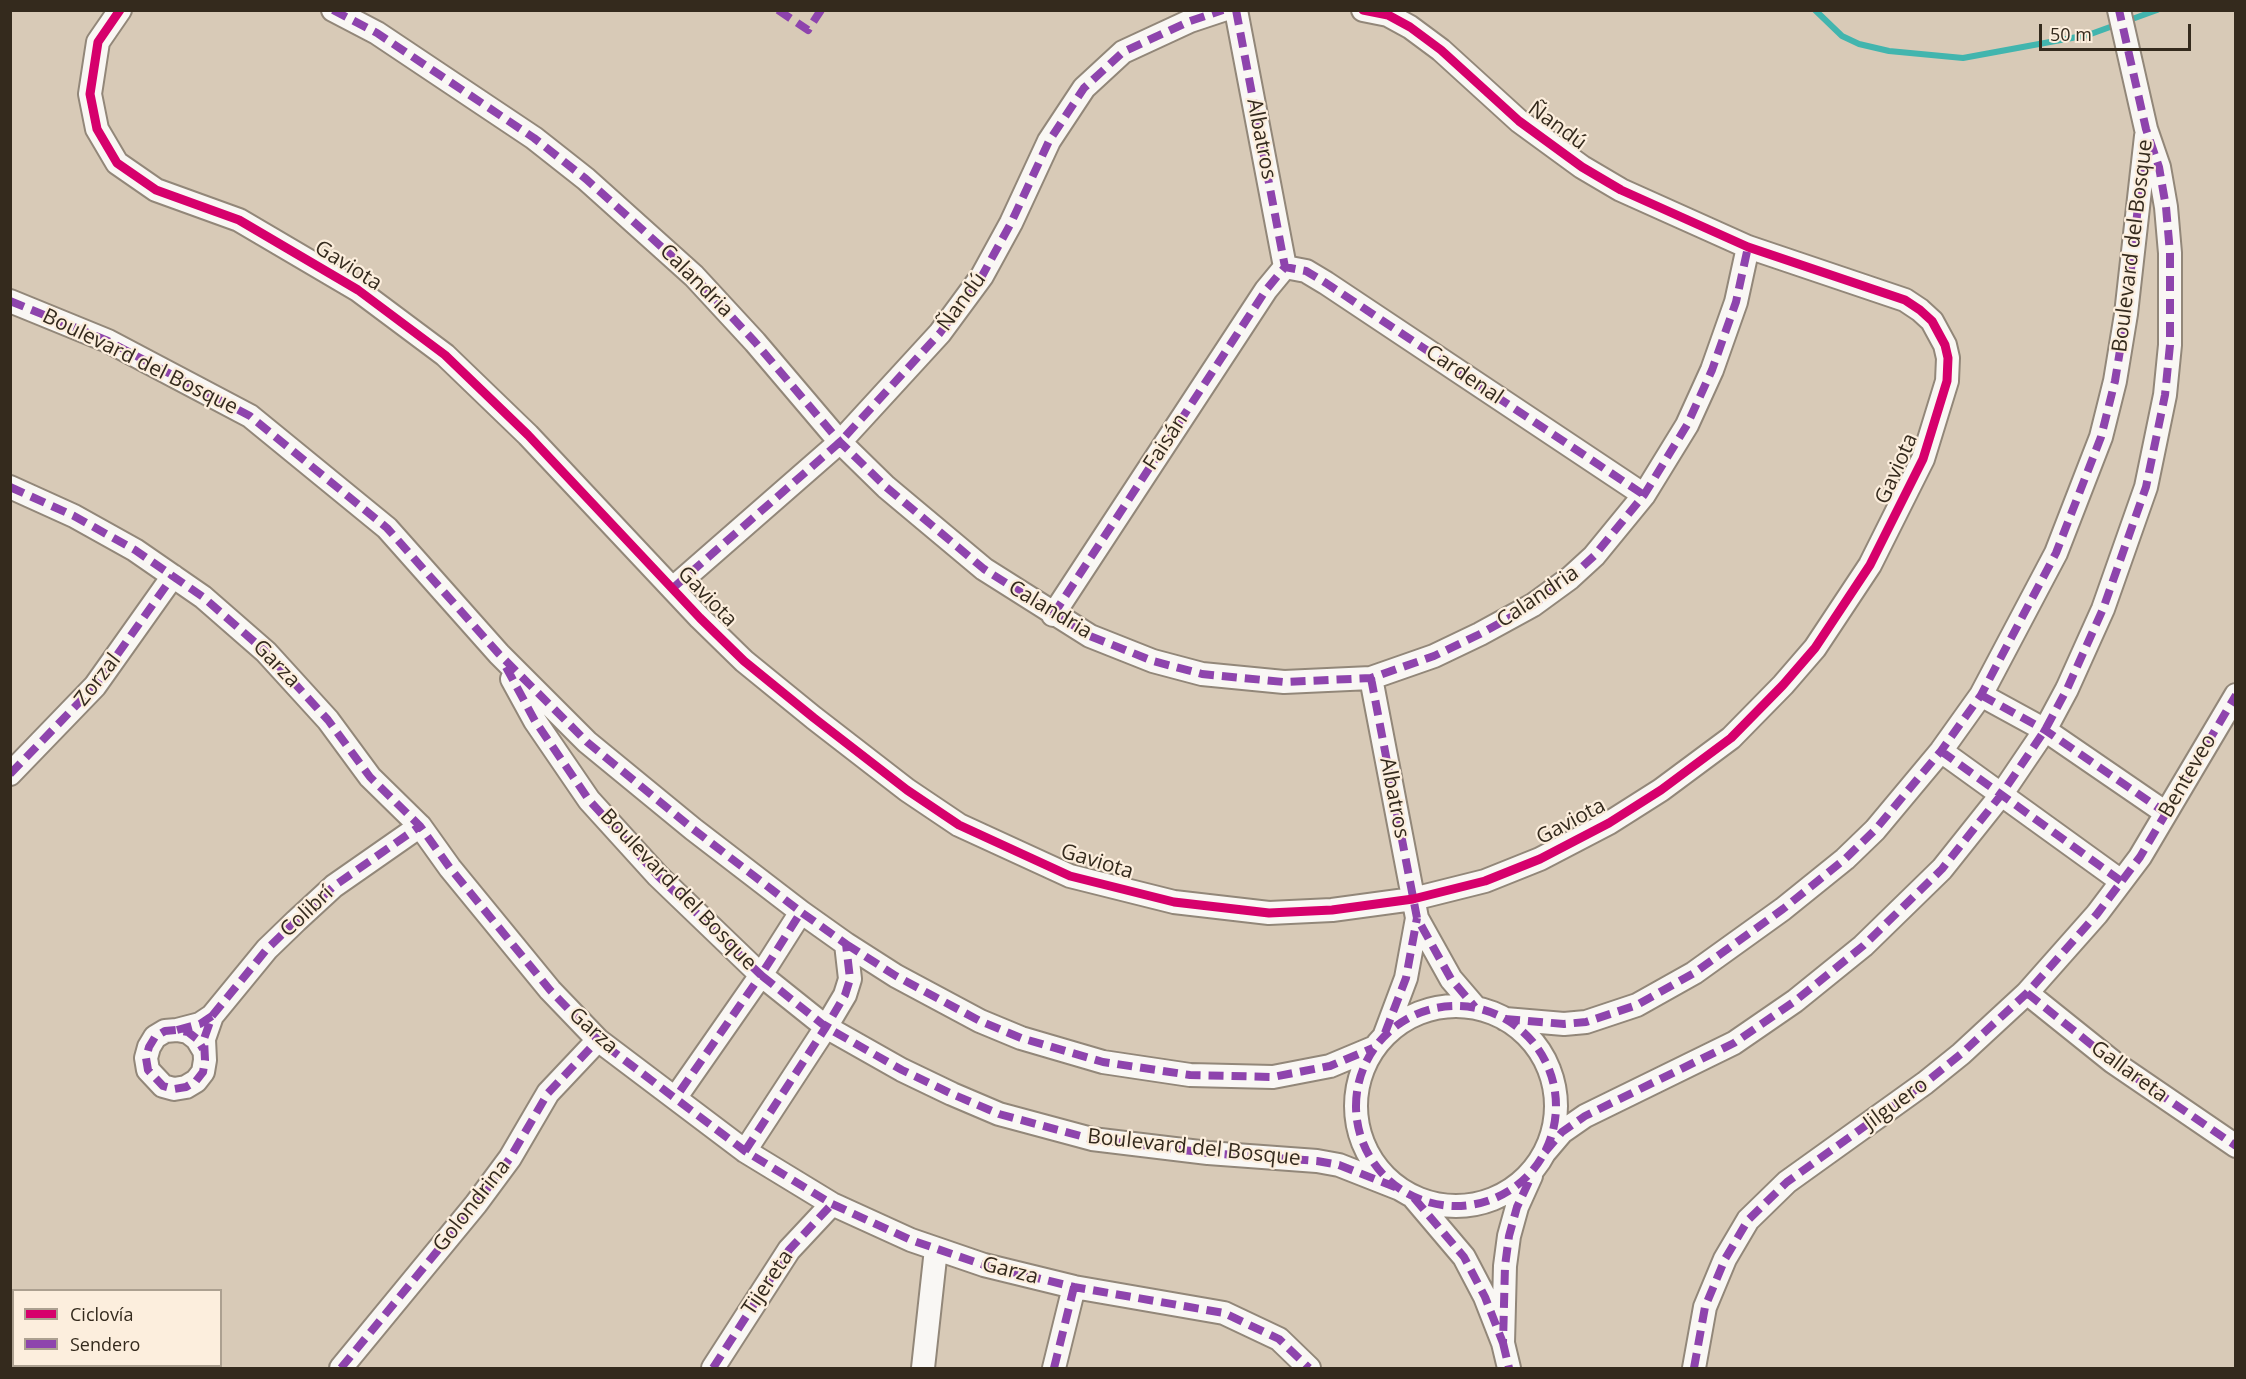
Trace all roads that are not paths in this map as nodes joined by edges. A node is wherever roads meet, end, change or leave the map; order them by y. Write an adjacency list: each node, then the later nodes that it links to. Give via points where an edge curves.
1 (333, 10): 11 (street, Calandria, via 376,33 534,138 586,179 694,276)
2 (1223, 10): 11 (street, Ñandú, via 1124,52 1084,88 1049,141 982,276 940,333)
3 (1236, 10): 9 (street, Albatros)
4 (1363, 10): 8 (street, Ñandú, via 1388,15 1423,36 1519,122 1602,179 1643,202)
5 (2119, 11): 7 (street)
6 (114, 18): 15 (street, Gaviota, via 98,42 90,94 97,129 117,163 156,190 239,220 358,290 445,355 528,435)
7 (2146, 129): 19 (street, Boulevard del Bosque, via 2126,314 2101,437 2056,554); 21 (street, Boulevard del Bosque, via 2159,167 2170,253 2170,345 2165,395 2146,487 2115,576 2067,689)
8 (1748, 248): 13 (street, Calandria, via 1736,302 1712,370 1687,424); 29 (street, Gaviota, via 1905,300 1932,321 1940,334 1948,357 1947,381 1923,459 1896,516 1870,566 1815,648 1731,738 1638,806 1573,843)
9 (1283, 268): 13 (street, Cardenal, via 1306,271 1326,283); 16 (street, Faisán)
10 (10, 301): 17 (street, Boulevard del Bosque, via 108,341 250,416 387,528)
11 (840, 442): 15 (street, Ñandú); 16 (street, Calandria, via 939,534)
12 (10, 487): 14 (street, Garza, via 102,530)
13 (1644, 495): 18 (street, Calandria, via 1594,556 1533,604 1456,646)
14 (173, 576): 23 (street, Zorzal, via 95,686); 26 (street, Garza, via 266,652 328,720 370,777)
15 (673, 588): 29 (street, Gaviota, via 744,661 907,790 959,825 1070,876 1174,902 1240,912)
16 (1053, 615): 18 (street, Calandria, via 1132,654 1202,674 1284,682)
17 (499, 654): 30 (street, Boulevard del Bosque, via 587,742); 32 (street, Boulevard del Bosque, via 534,721 590,800 658,876)
18 (1371, 678): 29 (street, Albatros)
19 (1981, 695): 21 (street); 22 (street, Boulevard del Bosque)
20 (2235, 695): 25 (street, Benteveo)
21 (2045, 730): 24 (street, Boulevard del Bosque); 25 (street)
22 (1941, 751): 24 (street); 36 (street, Boulevard del Bosque, via 1875,830 1845,859 1694,973 1637,1005 1586,1022)
23 (10, 774)
24 (2001, 795): 28 (street); 45 (street, Boulevard del Bosque, via 1942,869 1898,915 1827,977 1734,1043 1585,1116 1562,1132)
25 (2166, 813): 27 (street, Benteveo)
26 (420, 826): 35 (street, Colibrí, via 334,886 267,949); 39 (street, Garza, via 550,990)
27 (2140, 857): 28 (street, Jilguero)
28 (2121, 881): 33 (street, Jilguero)
29 (1415, 908): 34 (street, via 1451,979); 40 (street, via 1406,978)
30 (801, 912): 31 (street, Boulevard del Bosque); 32 (street)
31 (846, 944): 37 (street, via 850,979); 40 (street, via 980,1021 1021,1038 1103,1062 1190,1075 1273,1077 1330,1066)
32 (761, 975): 37 (street, Boulevard del Bosque); 42 (street)
33 (2027, 993): 43 (street, Gallareta, via 2113,1062); 57 (street, Jilguero, via 1952,1062 1787,1182 1753,1213 1736,1237 1716,1279 1703,1316)
34 (1475, 1007): 36 (street); 40 (street, via 1458,1005 1426,1010 1397,1024)
35 (212, 1016): 38 (street); 41 (street)
36 (1505, 1019): 45 (street, via 1531,1040 1551,1077 1555,1119)
37 (826, 1027): 44 (street); 46 (street, Boulevard del Bosque, via 952,1094 1043,1127 1148,1147 1339,1165)
38 (177, 1030): 41 (street, via 188,1032); 41 (street, via 165,1031 148,1047 148,1070 154,1080 174,1089 196,1081 205,1060)
39 (598, 1040): 42 (street, Garza); 51 (street, Golondrina, via 548,1093 503,1167)
40 (1379, 1042): 46 (street, via 1359,1080 1359,1133 1375,1165)
41 (203, 1049)
42 (676, 1097): 44 (street, Garza)
43 (2235, 1146)
44 (745, 1151): 47 (street, Garza)
45 (1541, 1158): 46 (street, via 1515,1187 1487,1201 1456,1206); 50 (street, via 1517,1207 1509,1236)
46 (1407, 1194): 50 (street, via 1464,1257)
47 (832, 1204): 48 (street, Garza); 52 (street, Tijereta, via 789,1250)
48 (936, 1249): 49 (street, Garza); 53 (street)
49 (1074, 1287): 54 (street); 55 (street, Garza, via 1224,1313 1279,1339)
50 (1503, 1343): 56 (street)
51 (341, 1368)
52 (713, 1368)
53 (923, 1368)
54 (1054, 1368)
55 (1309, 1368)
56 (1509, 1368)
57 (1694, 1368)

